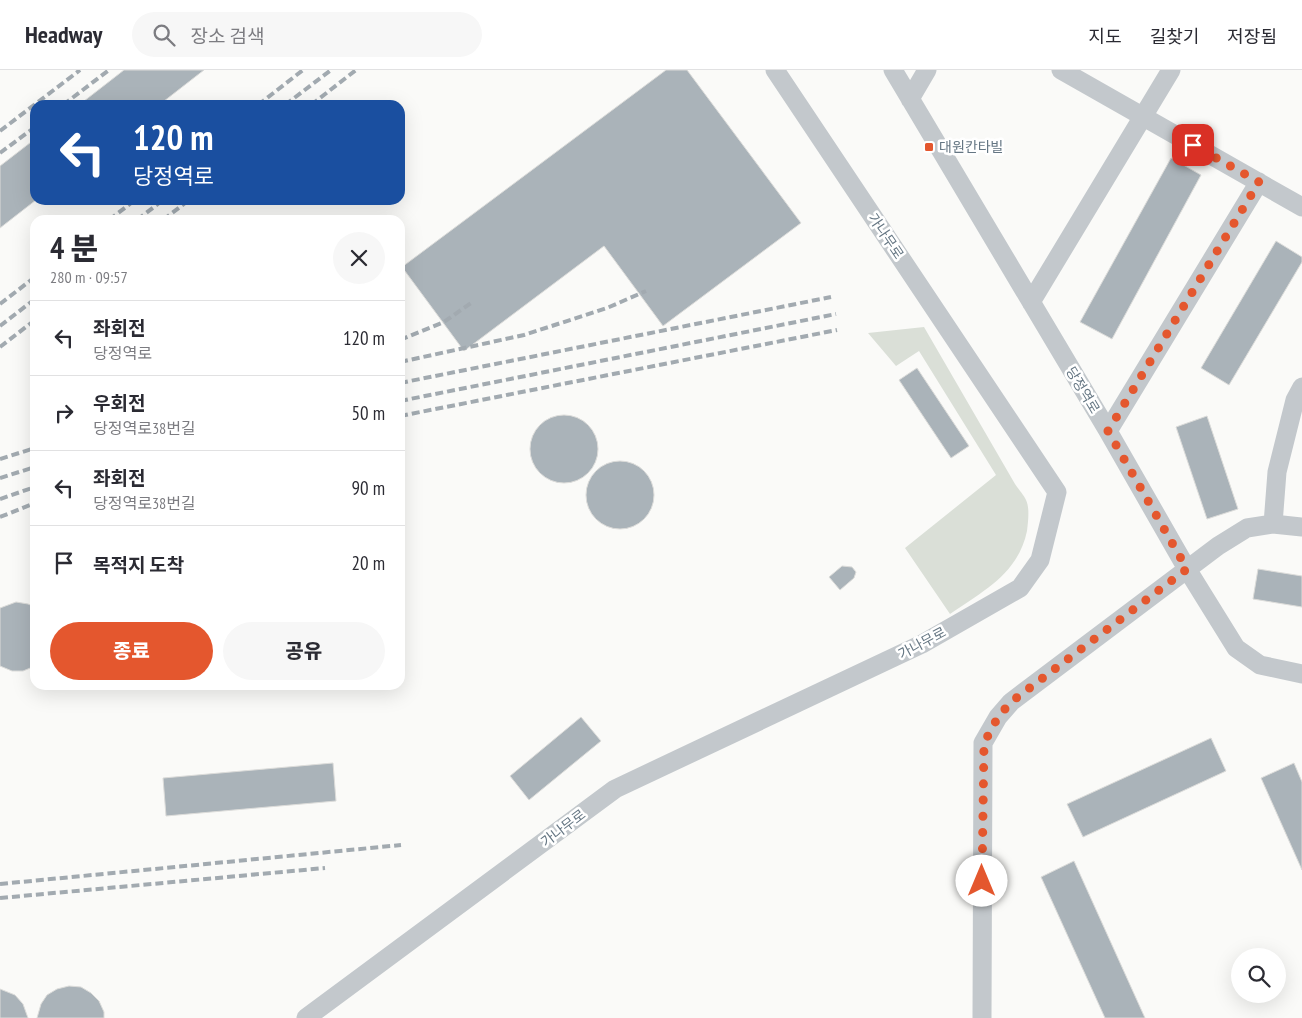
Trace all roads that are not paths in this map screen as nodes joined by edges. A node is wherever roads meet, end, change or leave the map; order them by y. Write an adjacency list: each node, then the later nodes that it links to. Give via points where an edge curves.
1 (775, 70): 17 (street, 가나무로, via 1057,492 1040,560 1020,588 922,644 615,788)
2 (893, 70): 6 (street, 당정역로)
3 (927, 70): 6 (street)
4 (1061, 70): 7 (street)
5 (1171, 70): 7 (street)
6 (910, 99): 10 (street, 당정역로)
7 (1143, 116): 8 (street); 10 (street)
8 (1259, 182): 9 (street); 12 (street)
9 (1302, 207)
10 (1031, 302): 12 (street, 당정역로)
11 (1302, 387): 13 (street, via 1295,400 1277,472)
12 (1108, 431): 15 (street, 당정역로)
13 (1273, 524): 14 (street); 15 (street, via 1247,528)
14 (1302, 527)
15 (1187, 569): 16 (street, 당정역로, via 1236,648 1260,665); 18 (street, via 1011,702 998,717 984,743)
16 (1302, 674)
17 (306, 1018)
18 (982, 1018)

